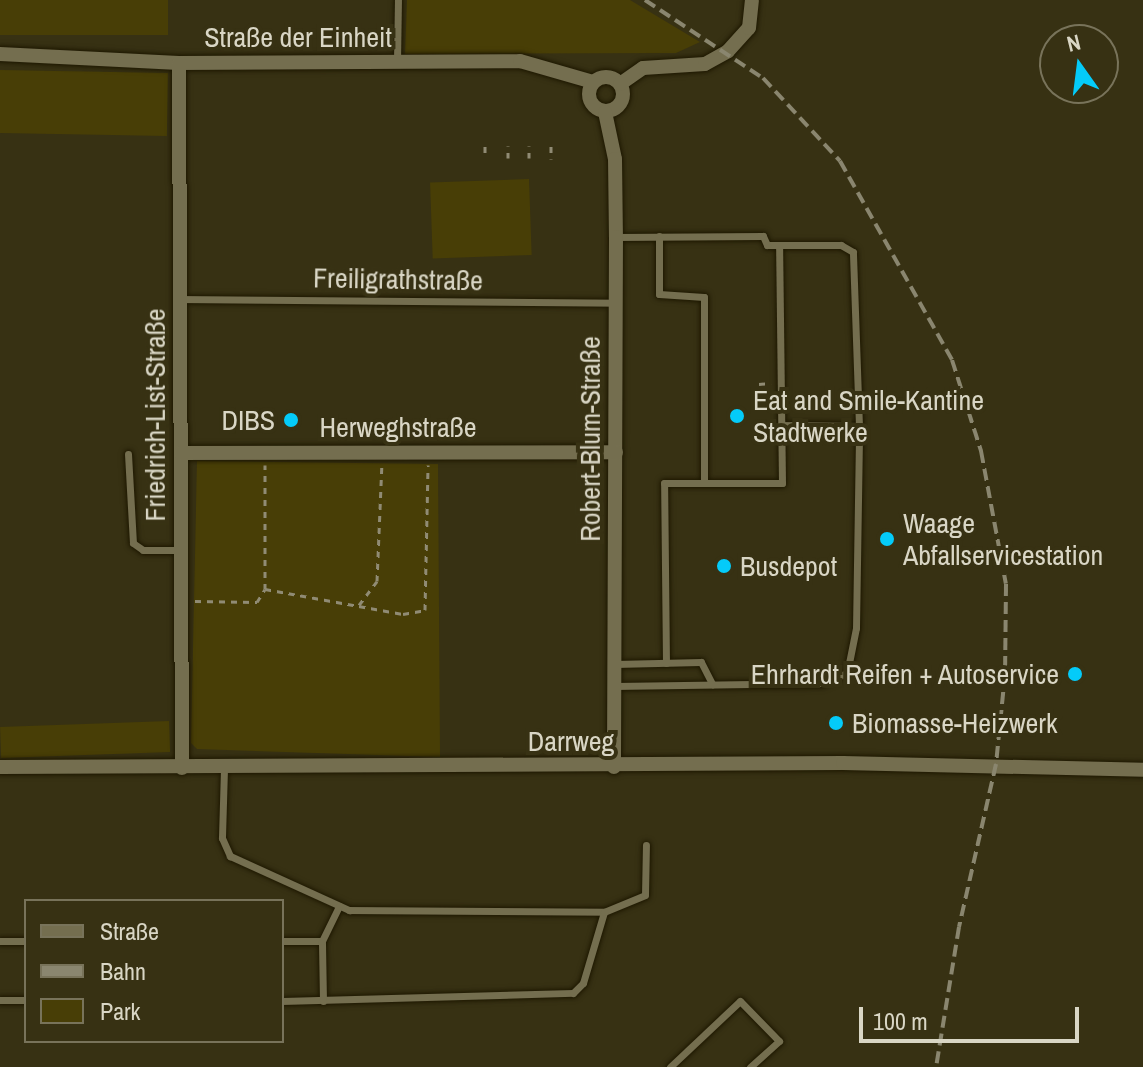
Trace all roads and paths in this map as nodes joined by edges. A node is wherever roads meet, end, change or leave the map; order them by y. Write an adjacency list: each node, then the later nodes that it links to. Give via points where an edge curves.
1 (398, 0): 5 (lane)
2 (752, 0): 7 (street, Straße der Einheit, via 749,28 728,51 705,64 643,68)
3 (0, 54): 4 (street, Straße der Einheit)
4 (179, 63): 5 (street, Straße der Einheit); 20 (street, Friedrich-List-Straße)
5 (397, 63): 6 (street, Straße der Einheit, via 520,61)
6 (593, 82): 7 (street, Straße der Einheit, via 603,77); 8 (street, via 589,98)
7 (620, 84): 8 (street, via 622,101)
8 (605, 112): 18 (street, Robert-Blum-Straße, via 615,159)
9 (485, 146): 13 (path)
10 (508, 146): 14 (path)
11 (529, 146): 15 (path)
12 (551, 146): 16 (path)
13 (485, 158)
14 (508, 158)
15 (529, 158)
16 (551, 159)
17 (659, 236): 18 (lane); 19 (lane, via 763,236 767,245); 32 (lane, via 659,294 704,297)
18 (616, 237): 21 (street, Robert-Blum-Straße)
19 (779, 245): 24 (lane); 25 (lane, via 841,245 853,252)
20 (180, 299): 21 (lane, Freiligrathstraße); 27 (street, Friedrich-List-Straße)
21 (616, 303): 26 (street, Robert-Blum-Straße)
22 (774, 383): 23 (path)
23 (759, 384)
24 (781, 425): 25 (lane); 32 (lane, via 782,483)
25 (859, 426): 39 (lane, via 855,640 847,673 821,683)
26 (616, 452): 30 (street, Herweghstraße); 38 (street, Robert-Blum-Straße)
27 (181, 453): 28 (street, Herweghstraße); 33 (street, Friedrich-List-Straße)
28 (265, 453): 29 (street, Herweghstraße); 34 (path)
29 (383, 453): 30 (street, Herweghstraße); 36 (path, via 377,581)
30 (428, 453): 36 (path, via 425,610 403,614)
31 (128, 454): 33 (lane, via 133,543 143,550)
32 (704, 483): 37 (lane, via 664,483)
33 (181, 550): 35 (street, Friedrich-List-Straße)
34 (265, 589): 35 (path, via 257,602); 36 (path)
35 (181, 601): 43 (street, Friedrich-List-Straße)
36 (359, 605)
37 (666, 663): 38 (lane); 39 (lane, via 701,662)
38 (614, 664): 40 (street, Robert-Blum-Straße)
39 (712, 684): 40 (lane)
40 (614, 686): 42 (street, Robert-Blum-Straße)
41 (0, 767): 43 (street, Darrweg)
42 (614, 767): 44 (street, Darrweg); 45 (street, Darrweg, via 858,763)
43 (182, 768): 44 (street, Darrweg)
44 (224, 769): 47 (lane, via 222,838 230,856)
45 (1143, 770)
46 (646, 845): 48 (lane, via 645,895)
47 (339, 906): 48 (lane); 52 (lane)
48 (604, 912): 56 (lane, via 583,983 573,993)
49 (0, 941): 50 (lane)
50 (24, 941)
51 (284, 941): 52 (lane)
52 (322, 941): 56 (lane)
53 (0, 1000): 54 (lane)
54 (24, 1000)
55 (284, 1001): 56 (lane)
56 (323, 1001)
57 (670, 1067): 58 (lane, via 740,1001 779,1041)
58 (750, 1067)

